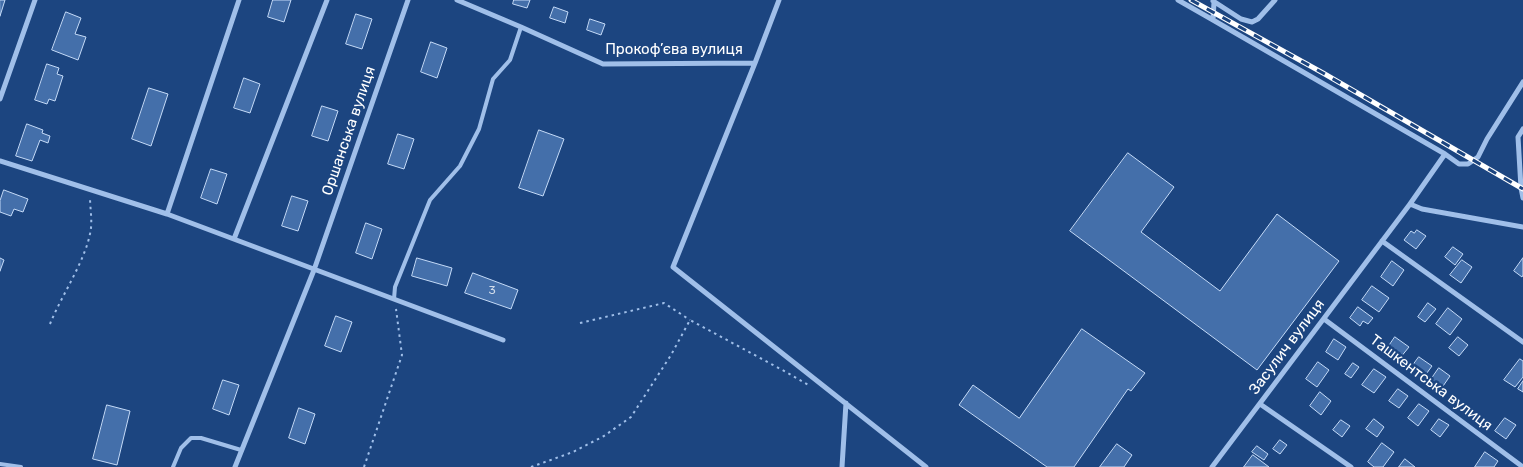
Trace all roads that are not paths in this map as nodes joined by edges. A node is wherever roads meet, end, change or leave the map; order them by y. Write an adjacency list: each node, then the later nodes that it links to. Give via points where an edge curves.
1 (35, 0): 14 (street)
2 (239, 0): 20 (street)
3 (327, 0): 22 (street)
4 (408, 0): 24 (street, Оршанська вулиця)
5 (457, 0): 11 (street, Прокоф’єва вулиця)
6 (779, 0): 12 (street, Прокоф’єва вулиця)
7 (1178, 0): 10 (street)
8 (1275, 0): 9 (street, via 1252,22 1241,19)
9 (1213, 1): 10 (street)
10 (1214, 20): 16 (street)
11 (521, 27): 12 (street, Прокоф’єва вулиця, via 603,64); 25 (lane, via 510,60 493,79 479,129 460,166 430,200 395,287)
12 (755, 63): 29 (street, Прокоф’єва вулиця, via 673,267)
13 (1523, 82): 16 (street, via 1478,158 1468,164 1459,164)
14 (0, 100)
15 (1523, 129): 18 (street, via 1518,137)
16 (1445, 154): 19 (street, Засулич вулиця)
17 (0, 161): 20 (street)
18 (1523, 198)
19 (1410, 204): 21 (street, via 1422,209); 23 (street, Засулич вулиця)
20 (167, 214): 22 (street)
21 (1523, 226)
22 (234, 239): 24 (street)
23 (1382, 241): 26 (street, Засулич вулиця); 28 (street)
24 (314, 270): 25 (street); 31 (street, Оршанська вулиця)
25 (394, 299): 27 (street)
26 (1324, 319): 30 (street, Засулич вулиця); 33 (street, Ташкентська вулиця)
27 (502, 340)
28 (1523, 342)
29 (846, 403): 37 (street); 38 (street)
30 (1260, 404): 39 (street, Засулич вулиця); 40 (street)
31 (241, 450): 35 (lane, via 191,438 181,448); 36 (street, Оршанська вулиця)
32 (0, 464): 34 (lane)
33 (1523, 466)
34 (21, 467)
35 (174, 467)
36 (235, 467)
37 (842, 467)
38 (926, 467)
39 (1213, 467)
40 (1351, 467)

